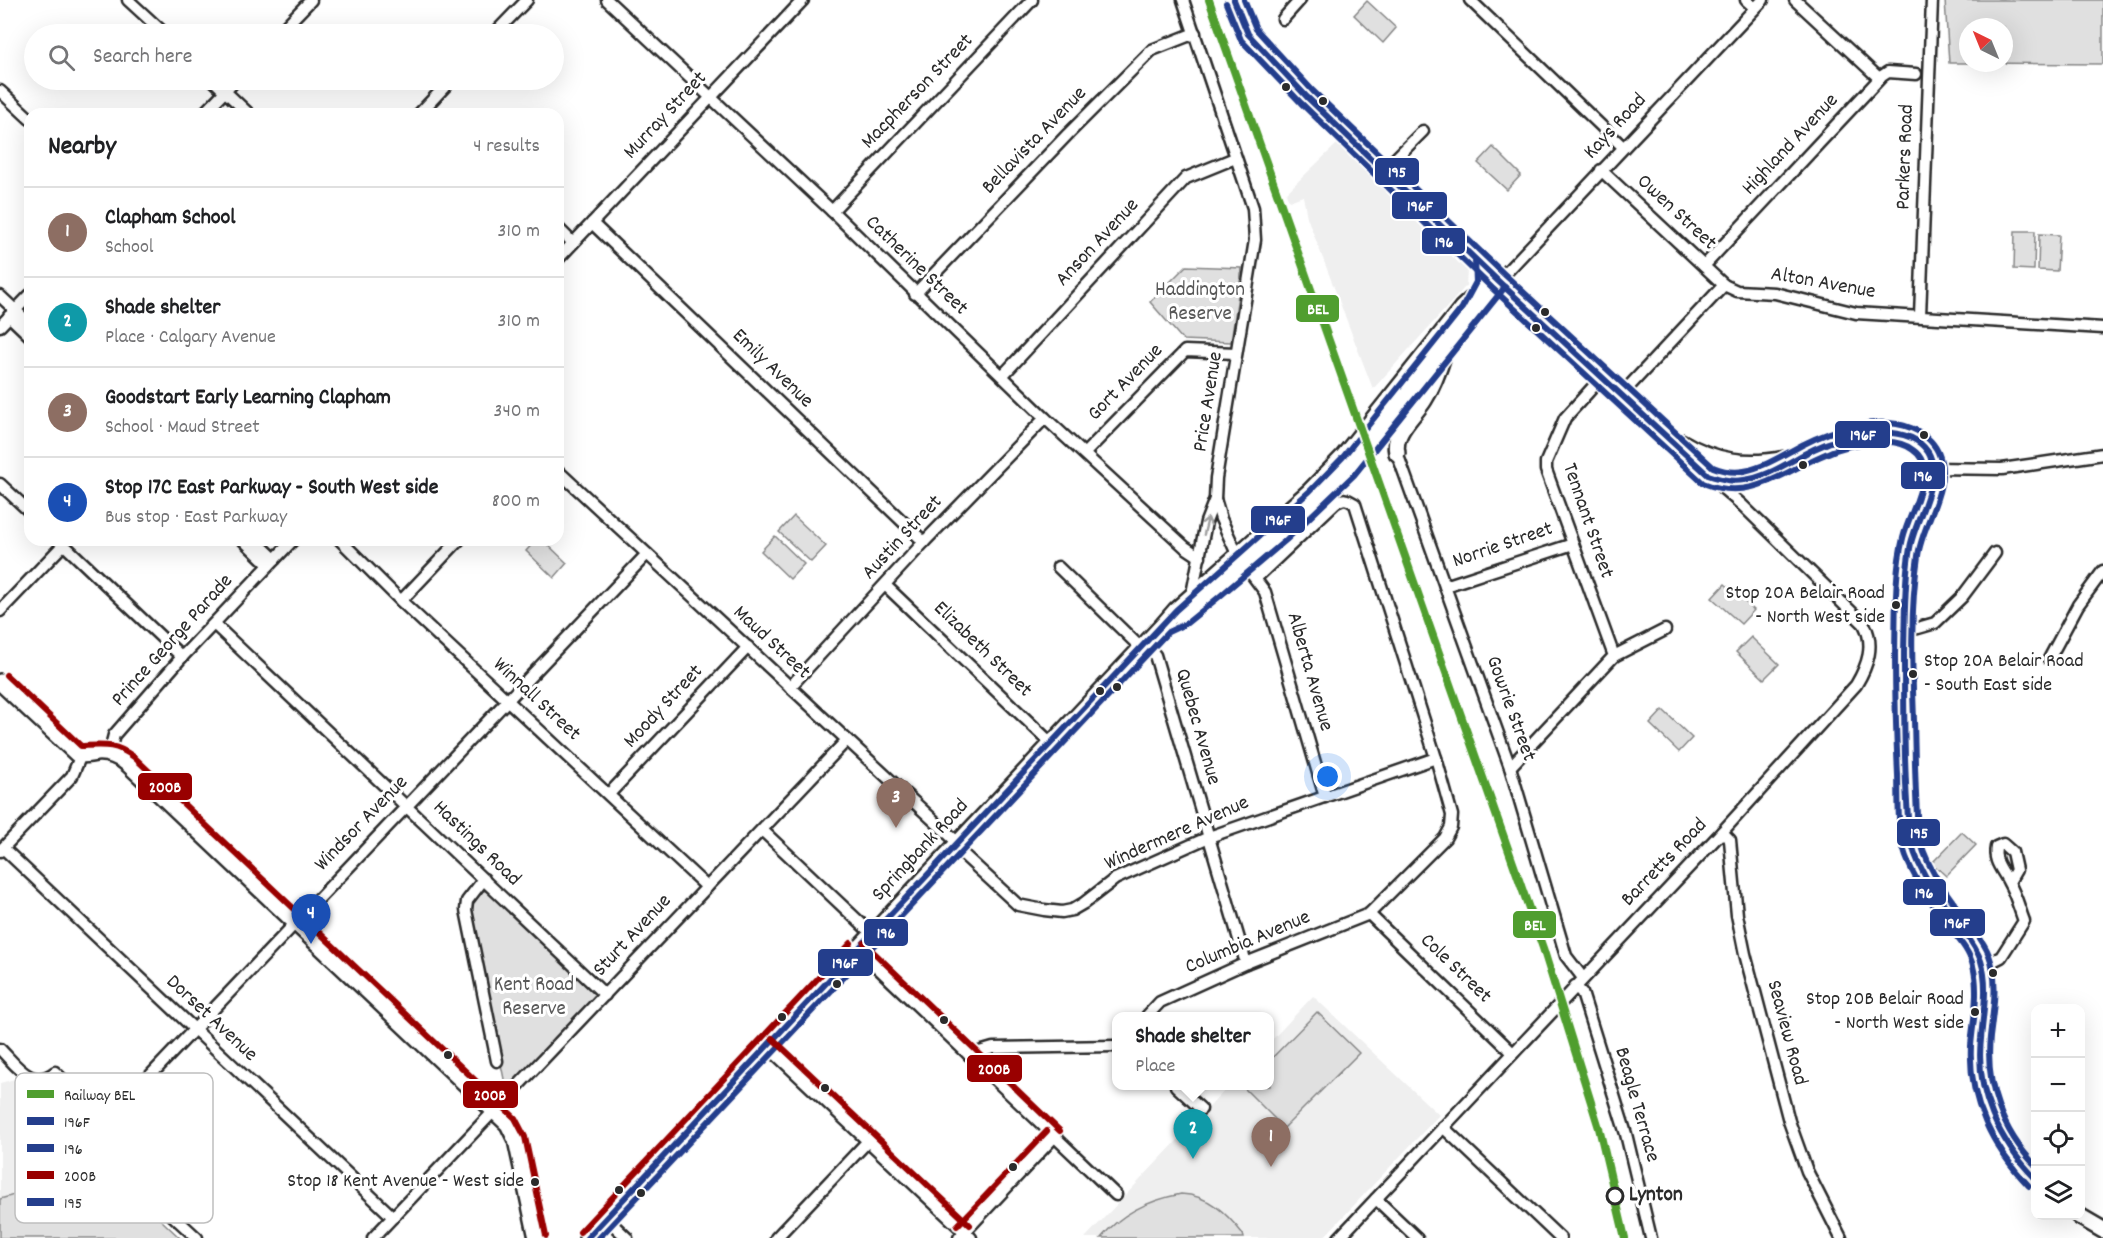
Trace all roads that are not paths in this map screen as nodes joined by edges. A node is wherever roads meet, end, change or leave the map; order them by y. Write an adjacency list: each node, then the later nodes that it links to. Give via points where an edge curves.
1 (128, 0): 16 (street)
2 (311, 0): 17 (street)
3 (527, 0): 18 (street)
4 (607, 0): 25 (street, Catherine Street)
5 (803, 0): 25 (street, Murray Street)
6 (1032, 0): 35 (street, Macpherson Street)
7 (1183, 0): 19 (street, Price Avenue)
8 (1234, 0): 33 (main road, via 1248,34 1259,48)
9 (1300, 0): 15 (street)
10 (1470, 0): 31 (street)
11 (1746, 0): 14 (street)
12 (1795, 0): 21 (street)
13 (1932, 0): 49 (street, Parkers Road)
14 (1759, 4): 31 (street, Kays Road)
15 (1283, 19)
16 (154, 24)
17 (288, 24)
18 (504, 24)
19 (1195, 33): 32 (street, Price Avenue); 44 (street, Bellavista Avenue, via 1152,50)
20 (1916, 74): 21 (street, via 1888,72)
21 (1879, 78): 41 (street, Highland Avenue)
22 (443, 90): 28 (street)
23 (0, 91): 29 (street)
24 (225, 91): 26 (street); 27 (street)
25 (711, 98): 35 (street, Catherine Street); 36 (street, Murray Street)
26 (209, 108)
27 (243, 108)
28 (429, 108)
29 (24, 113)
30 (1423, 131): 33 (street)
31 (1623, 147): 34 (street, Kays Road)
32 (1235, 158): 55 (street, Price Avenue, via 1256,225); 56 (street, Anson Avenue, via 1186,178)
33 (1383, 171): 40 (main road)
34 (1601, 171): 41 (street, Owen Street); 42 (street, Kays Road)
35 (832, 211): 44 (street, Catherine Street)
36 (592, 223): 38 (street, Murray Street); 77 (street, Emily Avenue)
37 (564, 234): 38 (street)
38 (573, 243): 39 (street, Murray Street)
39 (564, 253)
40 (1475, 260): 42 (main road); 47 (main road, via 1476,282)
41 (1704, 266): 43 (street, Owen Street)
42 (1498, 281): 47 (main road, Springbank Road); 54 (main road, Springbank Road); 57 (main road)
43 (1724, 285): 49 (street, Alton Avenue, via 1737,291 1775,293 1856,313); 58 (street)
44 (915, 294): 56 (street, Catherine Street)
45 (0, 296): 48 (street)
46 (24, 301): 48 (street)
47 (1462, 308): 63 (main road, Springbank Road, via 1416,364)
48 (12, 313): 50 (street); 51 (street); 52 (street)
49 (1920, 316): 53 (street, Alton Avenue)
50 (24, 320)
51 (0, 326)
52 (24, 328)
53 (2103, 328)
54 (1446, 344): 60 (main road, Springbank Road); 61 (main road, via 1440,369)
55 (1236, 353): 65 (street, Gort Avenue, via 1185,351); 74 (street, Price Avenue)
56 (1003, 375): 59 (street, Catherine Street)
57 (1602, 377): 58 (main road); 78 (street, Tennant Street, via 1565,418 1546,462)
58 (1621, 395): 62 (main road)
59 (1045, 418): 65 (street, Catherine Street); 77 (street, Austin Street)
60 (1388, 420): 61 (main road); 63 (main road, Springbank Road)
61 (1408, 421): 66 (main road, via 1397,438)
62 (1652, 423): 64 (main road); 70 (main road)
63 (1369, 435): 89 (main road, Springbank Road, via 1346,463 1310,491)
64 (1687, 445): 68 (main road, via 1715,459 1735,463); 72 (main road, via 1705,463)
65 (1085, 453): 88 (street, Catherine Street)
66 (1397, 453): 95 (street, Gowrie Street)
67 (2103, 453): 69 (street, via 2002,469)
68 (1796, 457): 69 (main road, via 1857,435 1891,432 1908,435 1923,445); 72 (main road, via 1754,478)
69 (1933, 468): 102 (main road, via 1932,486 1908,554)
70 (1708, 475): 72 (main road); 75 (street, Barretts Road)
71 (564, 477): 87 (street, Maud Street)
72 (1734, 482): 75 (street, Barretts Road)
73 (0, 484): 76 (street)
74 (1215, 500): 88 (street, Price Avenue, one-way to 74, via 1206,522); 89 (street, Price Avenue)
75 (1742, 505): 121 (street, Barretts Road, via 1864,624 1871,645 1856,685)
76 (24, 506)
77 (924, 542): 94 (street, Austin Street)
78 (1573, 544): 95 (street, Norrie Street); 105 (street, Tennant Street)
79 (57, 546): 98 (street)
80 (65, 546): 106 (street)
81 (251, 546): 90 (street)
82 (260, 546): 90 (street)
83 (287, 546): 90 (street)
84 (346, 546): 97 (street, Winnall Street)
85 (453, 546): 97 (street)
86 (1995, 553): 102 (street, via 1962,597 1935,622)
87 (647, 554): 104 (street, Maud Street); 110 (street, Windsor Avenue)
88 (1200, 557): 96 (street, Price Avenue)
89 (1240, 559): 93 (street, Alberta Avenue); 96 (main road, Springbank Road); 100 (main road, Springbank Road, via 1182,616)
90 (272, 562): 99 (street, Prince George Parade)
91 (1058, 567): 103 (street, Quebec Avenue)
92 (2103, 571): 107 (street, via 2078,605)
93 (1256, 578): 115 (street, via 1335,503 1347,498 1355,504); 118 (street, Alberta Avenue, via 1265,592)
94 (885, 585): 109 (street, Austin Street); 112 (street, Elizabeth Street)
95 (1445, 586): 116 (street, Gowrie Street)
96 (1192, 594): 100 (main road, Springbank Road)
97 (401, 601): 110 (street, Winnall Street)
98 (0, 611)
99 (214, 624): 106 (street, Prince George Parade); 119 (street, Hastings Road)
100 (1163, 625): 103 (main road, Springbank Road)
101 (1665, 630): 105 (street)
102 (1904, 632): 133 (main road, via 1912,847 1925,878 1976,949)
103 (1143, 646): 112 (main road, Springbank Road); 122 (street, Quebec Avenue, via 1155,655)
104 (748, 648): 109 (street, Maud Street); 117 (street, Moody Street)
105 (1614, 656): 116 (street)
106 (182, 657): 113 (street, Prince George Parade, via 114,735)
107 (2049, 659)
108 (0, 682): 114 (main road)
109 (790, 687): 111 (street, Maud Street)
110 (507, 700): 117 (street, Winnall Street); 119 (street, Windsor Avenue)
111 (847, 740): 120 (street, Sturt Avenue); 123 (street, Maud Street)
112 (1052, 744): 123 (main road, Springbank Road)
113 (109, 754): 114 (main road); 129 (main road, via 128,764)
114 (81, 755): 124 (street, via 72,776)
115 (1436, 758): 118 (street, Windermere Avenue); 128 (street, via 1452,815 1451,828)
116 (1510, 767): 134 (street, Gowrie Street, via 1566,956)
117 (609, 794): 127 (street, Winnall Street)
118 (1325, 796): 122 (street, Windermere Avenue)
119 (406, 805): 125 (street, Hastings Road); 129 (street, Windsor Avenue)
120 (762, 830): 127 (street, Sturt Avenue); 130 (street)
121 (1722, 832): 134 (street, Barretts Road); 171 (street, Seaview Road, via 1730,840 1745,954 1789,1121 1807,1171)
122 (1209, 837): 123 (street, Windermere Avenue, via 1115,879 1084,903 1062,912 1018,905); 132 (street, Quebec Avenue)
123 (956, 845): 130 (main road, Springbank Road)
124 (1, 850): 137 (street, Dorset Avenue)
125 (484, 879): 135 (street, Hastings Road); 143 (street, via 467,901 466,910)
126 (2009, 882): 133 (street, via 2024,921 2001,957)
127 (707, 887): 135 (street, Sturt Avenue)
128 (1369, 914): 132 (street, Columbia Avenue); 141 (street, Cole Street)
129 (295, 922): 137 (street, Windsor Avenue); 148 (main road)
130 (872, 934): 131 (main road, Springbank Road)
131 (858, 949): 138 (main road, Springbank Road); 142 (street)
132 (1246, 963): 136 (street, Columbia Avenue, via 1160,1002)
133 (1983, 966): 152 (main road, via 1986,990 1980,1051 1984,1096 1996,1127)
134 (1579, 982): 141 (street, Barretts Road); 170 (street, Beagle Terrace, via 1626,1134)
135 (605, 995): 148 (street, Sturt Avenue)
136 (1151, 1012)
137 (193, 1029): 145 (street, Windsor Avenue); 155 (street, Dorset Avenue)
138 (766, 1045): 151 (street); 156 (main road, Springbank Road)
139 (1112, 1046): 142 (street, via 993,1048)
140 (0, 1049): 144 (street)
141 (1513, 1053): 149 (street, Barretts Road)
142 (969, 1055): 150 (street)
143 (497, 1061)
144 (26, 1073)
145 (152, 1073)
146 (1180, 1090): 147 (street)
147 (1201, 1109)
148 (495, 1111): 155 (street, Sturt Avenue); 163 (main road, via 515,1136)
149 (1443, 1127): 154 (street, Barretts Road); 169 (street)
150 (1054, 1137): 153 (street); 160 (street)
151 (868, 1141): 160 (street); 166 (street)
152 (2031, 1174)
153 (1116, 1195)
154 (1376, 1199): 167 (street, Barretts Road); 168 (street)
155 (393, 1217): 162 (street, Sturt Avenue)
156 (606, 1218): 164 (main road, Springbank Road); 165 (street)
157 (2085, 1219): 159 (main road)
158 (181, 1223): 161 (street)
159 (2103, 1230)
160 (965, 1236)
161 (197, 1238)
162 (373, 1238)
163 (537, 1238)
164 (587, 1238)
165 (627, 1238)
166 (776, 1238)
167 (1339, 1238)
168 (1417, 1238)
169 (1560, 1238)
170 (1650, 1238)
171 (1841, 1238)

